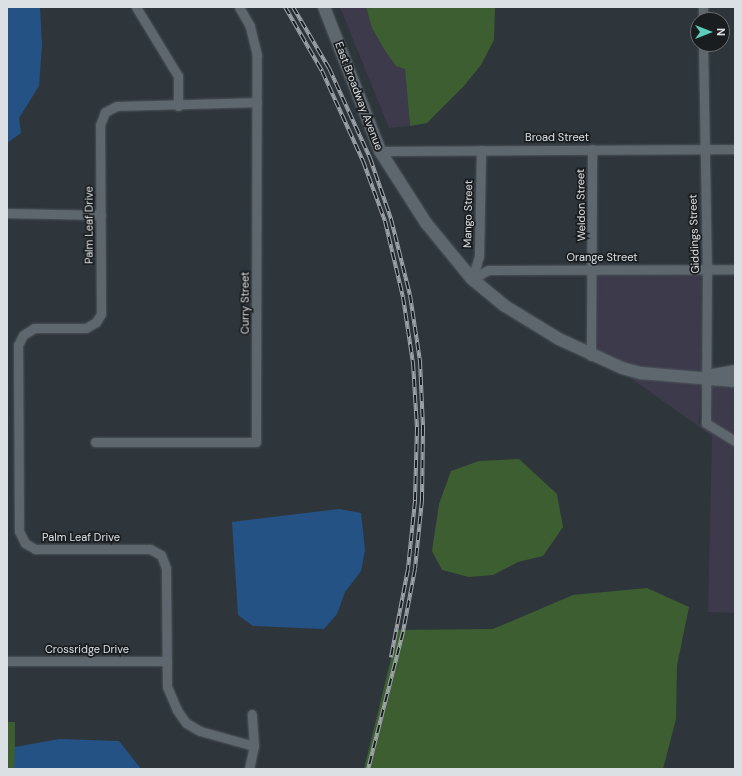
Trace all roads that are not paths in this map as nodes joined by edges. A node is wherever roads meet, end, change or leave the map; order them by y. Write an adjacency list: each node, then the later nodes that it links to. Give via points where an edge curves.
1 (136, 7): 6 (street, via 178,76)
2 (239, 7): 5 (street, Curry Street, via 250,26 257,55)
3 (324, 7): 10 (main road, East Broadway Avenue)
4 (703, 52): 8 (street, Giddings Street)
5 (257, 102): 6 (street, Palm Leaf Drive); 23 (street, Curry Street, via 256,442)
6 (178, 106): 13 (street, Palm Leaf Drive, via 117,106 105,112 100,125)
7 (592, 149): 8 (street, Broad Street); 11 (street, Broad Street); 14 (street, Weldon Street)
8 (704, 149): 9 (street, Broad Street); 15 (street, Giddings Street)
9 (735, 149)
10 (380, 150): 11 (street, Broad Street); 17 (main road, East Broadway Avenue, via 426,223)
11 (481, 150): 17 (street, Mango Street, via 479,256)
12 (7, 213): 13 (street)
13 (101, 215): 25 (street, Palm Leaf Drive, via 102,314 96,322 86,328 34,328 23,335 18,345 19,531 25,543 35,549 150,549 161,555 166,568)
14 (593, 269): 15 (street, Orange Street); 17 (street, Orange Street, via 488,270); 18 (street, Weldon Street)
15 (707, 269): 16 (street, Orange Street); 20 (street, Giddings Street)
16 (735, 269)
17 (472, 278): 18 (main road, East Broadway Avenue, via 505,306)
18 (591, 356): 20 (main road, East Broadway Avenue, via 640,373)
19 (735, 371): 20 (main road, via 722,371)
20 (706, 377): 21 (main road, East Broadway Avenue); 22 (street, Giddings Street, via 706,423)
21 (735, 381)
22 (735, 441)
23 (95, 442)
24 (7, 661): 25 (street, Crossridge Drive)
25 (166, 661): 27 (street, Palm Leaf Drive, via 167,686 177,710 186,723 200,732)
26 (252, 714): 27 (street)
27 (254, 746): 28 (street)
28 (249, 769)

